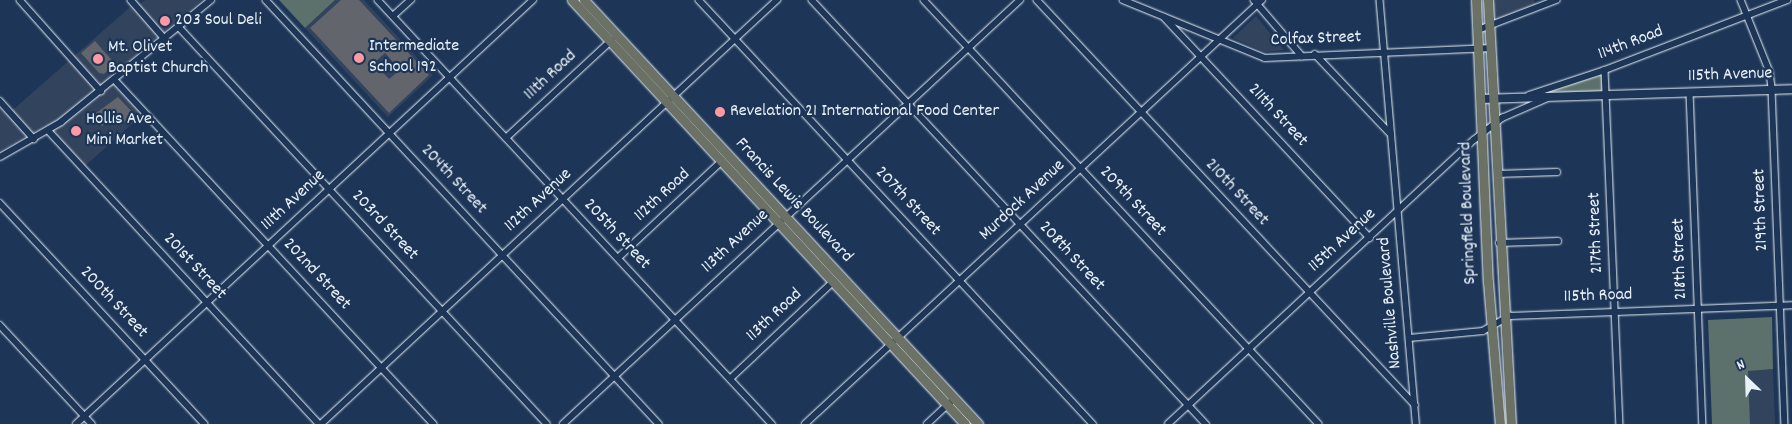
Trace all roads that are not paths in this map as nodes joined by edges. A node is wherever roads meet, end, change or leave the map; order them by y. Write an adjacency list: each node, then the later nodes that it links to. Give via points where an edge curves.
1 (20, 0): 46 (street)
2 (131, 0): 31 (street)
3 (211, 0): 28 (street)
4 (266, 0): 59 (street, 204th Street)
5 (378, 0): 24 (street, 205th Street)
6 (410, 0): 24 (street)
7 (533, 0): 42 (street, 111th Avenue)
8 (572, 0): 30 (main road, Francis Lewis Boulevard)
9 (584, 0): 30 (main road, Francis Lewis Boulevard)
10 (699, 0): 32 (street, 207th Street)
11 (777, 0): 32 (street, 112th Avenue)
12 (812, 0): 55 (street, 208th Street)
13 (924, 0): 34 (street, 209th Street)
14 (1020, 0): 34 (street, 113th Avenue)
15 (1037, 0): 56 (street, 210th Street)
16 (1123, 0): 25 (street, Colfax Street)
17 (1380, 0): 37 (street, Nashville Boulevard)
18 (1476, 0): 29 (main road, Springfield Boulevard)
19 (1488, 0): 27 (main road, Springfield Boulevard)
20 (1556, 0): 27 (street)
21 (1741, 0): 26 (street, 219th Street)
22 (1787, 0): 26 (street, 114th Road)
23 (1258, 1): 33 (street, Murdock Avenue); 39 (street)
24 (393, 16): 42 (street, 205th Street)
25 (1162, 16): 33 (street, Colfax Street); 40 (street, 211th Street)
26 (1748, 16): 41 (street, 114th Road); 45 (street, 219th Street, via 1770,72)
27 (1491, 26): 29 (street); 36 (main road, Springfield Boulevard)
28 (179, 27): 31 (street); 70 (street, 203rd Street)
29 (1478, 30): 35 (main road, Springfield Boulevard)
30 (614, 38): 53 (main road, Francis Lewis Boulevard); 62 (street, 111th Road)
31 (165, 39): 43 (street)
32 (736, 39): 53 (street, 112th Avenue); 66 (street, 207th Street)
33 (1220, 40): 39 (street, Colfax Street, via 1265,58); 40 (street, Murdock Avenue)
34 (968, 48): 55 (street, 113th Avenue); 67 (street, 209th Street)
35 (1479, 48): 36 (street, Colfax Street); 37 (street, Colfax Street); 52 (main road, Springfield Boulevard)
36 (1492, 48): 50 (main road, Springfield Boulevard)
37 (1385, 52): 38 (street, Colfax Street); 60 (street, Nashville Boulevard)
38 (1315, 54): 39 (street, Colfax Street); 60 (street)
39 (1302, 56)
40 (1202, 57): 56 (street, Murdock Avenue); 76 (street, 211th Street)
41 (1605, 70): 48 (street, 217th Street); 51 (street, 114th Road)
42 (449, 78): 59 (street, 111th Avenue); 62 (street, 205th Street)
43 (115, 80): 46 (street); 79 (street, 202nd Street)
44 (1792, 88): 45 (main road, 115th Avenue)
45 (1772, 89): 47 (main road, 115th Avenue); 87 (street, 219th Street)
46 (101, 91): 58 (street)
47 (1690, 92): 48 (main road, 115th Avenue); 89 (street, 218th Street)
48 (1606, 96): 49 (main road, 115th Avenue); 91 (street, 217th Street)
49 (1550, 97): 51 (main road, 115th Avenue); 57 (street, 115th Avenue)
50 (1494, 98): 51 (main road, 114th Road); 52 (main road, 114th Road); 57 (main road, Springfield Boulevard)
51 (1521, 98)
52 (1481, 99): 61 (main road, Springfield Boulevard)
53 (670, 100): 65 (main road, Francis Lewis Boulevard); 71 (street, 112th Avenue)
54 (0, 101): 63 (street)
55 (908, 103): 66 (street, 113th Avenue); 75 (street, 208th Street)
56 (1141, 112): 67 (street, Murdock Avenue); 85 (street, 210th Street)
57 (1495, 124): 61 (street, 115th Avenue); 69 (main road, Springfield Boulevard)
58 (48, 130): 63 (street); 86 (street, 201st Street)
59 (389, 134): 70 (street, 111th Avenue); 80 (street, 204th Street)
60 (1390, 134): 73 (street, Nashville Boulevard)
61 (1482, 134): 73 (street, 115th Avenue); 95 (main road, Springfield Boulevard)
62 (506, 138): 71 (street, 205th Street)
63 (34, 139): 64 (street)
64 (0, 157)
65 (725, 158): 74 (main road, Francis Lewis Boulevard); 81 (street, 112th Road)
66 (847, 159): 74 (street, 113th Avenue); 83 (street, 207th Street)
67 (1081, 168): 75 (street, Murdock Avenue); 99 (street, 209th Street)
68 (1557, 172): 69 (street)
69 (1497, 174): 78 (main road, Springfield Boulevard)
70 (329, 190): 79 (street, 111th Avenue); 90 (street, 203rd Street)
71 (563, 199): 80 (street, 112th Avenue); 81 (street, 205th Street)
72 (0, 203): 100 (street, 200th Street)
73 (1399, 211): 76 (street, 115th Avenue); 97 (street, Nashville Boulevard)
74 (782, 219): 82 (main road, Francis Lewis Boulevard); 84 (main road, Francis Lewis Boulevard); 92 (street, 113th Avenue)
75 (1020, 224): 83 (street, Murdock Avenue); 106 (street, 208th Street)
76 (1370, 238): 85 (street, 115th Avenue)
77 (1558, 241): 78 (street)
78 (1499, 243): 93 (main road, Springfield Boulevard)
79 (268, 245): 86 (street, 111th Avenue); 101 (street, 202nd Street)
80 (503, 255): 90 (street, 112th Avenue); 102 (street, 204th Street)
81 (618, 258): 92 (street, 205th Street)
82 (841, 275): 84 (street, 113th Road); 96 (main road, Francis Lewis Boulevard)
83 (960, 280): 96 (street, Murdock Avenue); 121 (street, 207th Street)
84 (833, 282): 98 (main road, Francis Lewis Boulevard); 103 (street, 113th Road)
85 (1309, 294): 99 (street, 115th Avenue); 105 (street, 210th Street)
86 (207, 303): 100 (street, 111th Avenue); 111 (street, 201st Street)
87 (1781, 305): 88 (street, 115th Road); 89 (street, 115th Road); 130 (street, 219th Street)
88 (1792, 305)
89 (1698, 309): 91 (street, 115th Road); 129 (street, 218th Street)
90 (442, 311): 101 (street, 112th Avenue); 113 (street, 203rd Street)
91 (1616, 312): 93 (street, 115th Road, via 1510,316); 128 (street, 217th Street)
92 (675, 320): 102 (street, 113th Avenue); 103 (street, 205th Street)
93 (1503, 320): 95 (street, 115th Road); 127 (main road, Springfield Boulevard)
94 (0, 325): 107 (street)
95 (1491, 328): 97 (street, 115th Road); 126 (main road, Springfield Boulevard)
96 (898, 337): 98 (street, Murdock Avenue); 104 (main road, Francis Lewis Boulevard)
97 (1410, 338): 105 (street, Nashville Boulevard)
98 (891, 344): 104 (main road, Francis Lewis Boulevard); 117 (street, Murdock Avenue)
99 (1249, 349): 106 (street, 115th Avenue); 124 (street, 209th Street)
100 (145, 360): 107 (street, 111th Avenue); 110 (street, 200th Street)
101 (382, 367): 111 (street, 112th Avenue); 112 (street, 202nd Street)
102 (614, 376): 114 (street, 113th Avenue); 115 (street, 204th Street)
103 (730, 379): 116 (street, 205th Street)
104 (951, 401): 118 (street); 119 (main road, Francis Lewis Boulevard); 120 (main road, Francis Lewis Boulevard)
105 (1415, 405): 125 (street, Nashville Boulevard)
106 (1188, 406): 122 (street, 115th Avenue); 123 (street, 208th Street)
107 (85, 416): 108 (street, 111th Avenue); 109 (street)
108 (76, 424)
109 (92, 424)
110 (205, 424)
111 (320, 424)
112 (434, 424)
113 (547, 424)
114 (563, 424)
115 (659, 424)
116 (772, 424)
117 (805, 424)
118 (927, 424)
119 (965, 424)
120 (978, 424)
121 (1093, 424)
122 (1168, 424)
123 (1206, 424)
124 (1319, 424)
125 (1416, 424)
126 (1500, 424)
127 (1511, 424)
128 (1620, 424)
129 (1703, 424)
130 (1786, 424)

